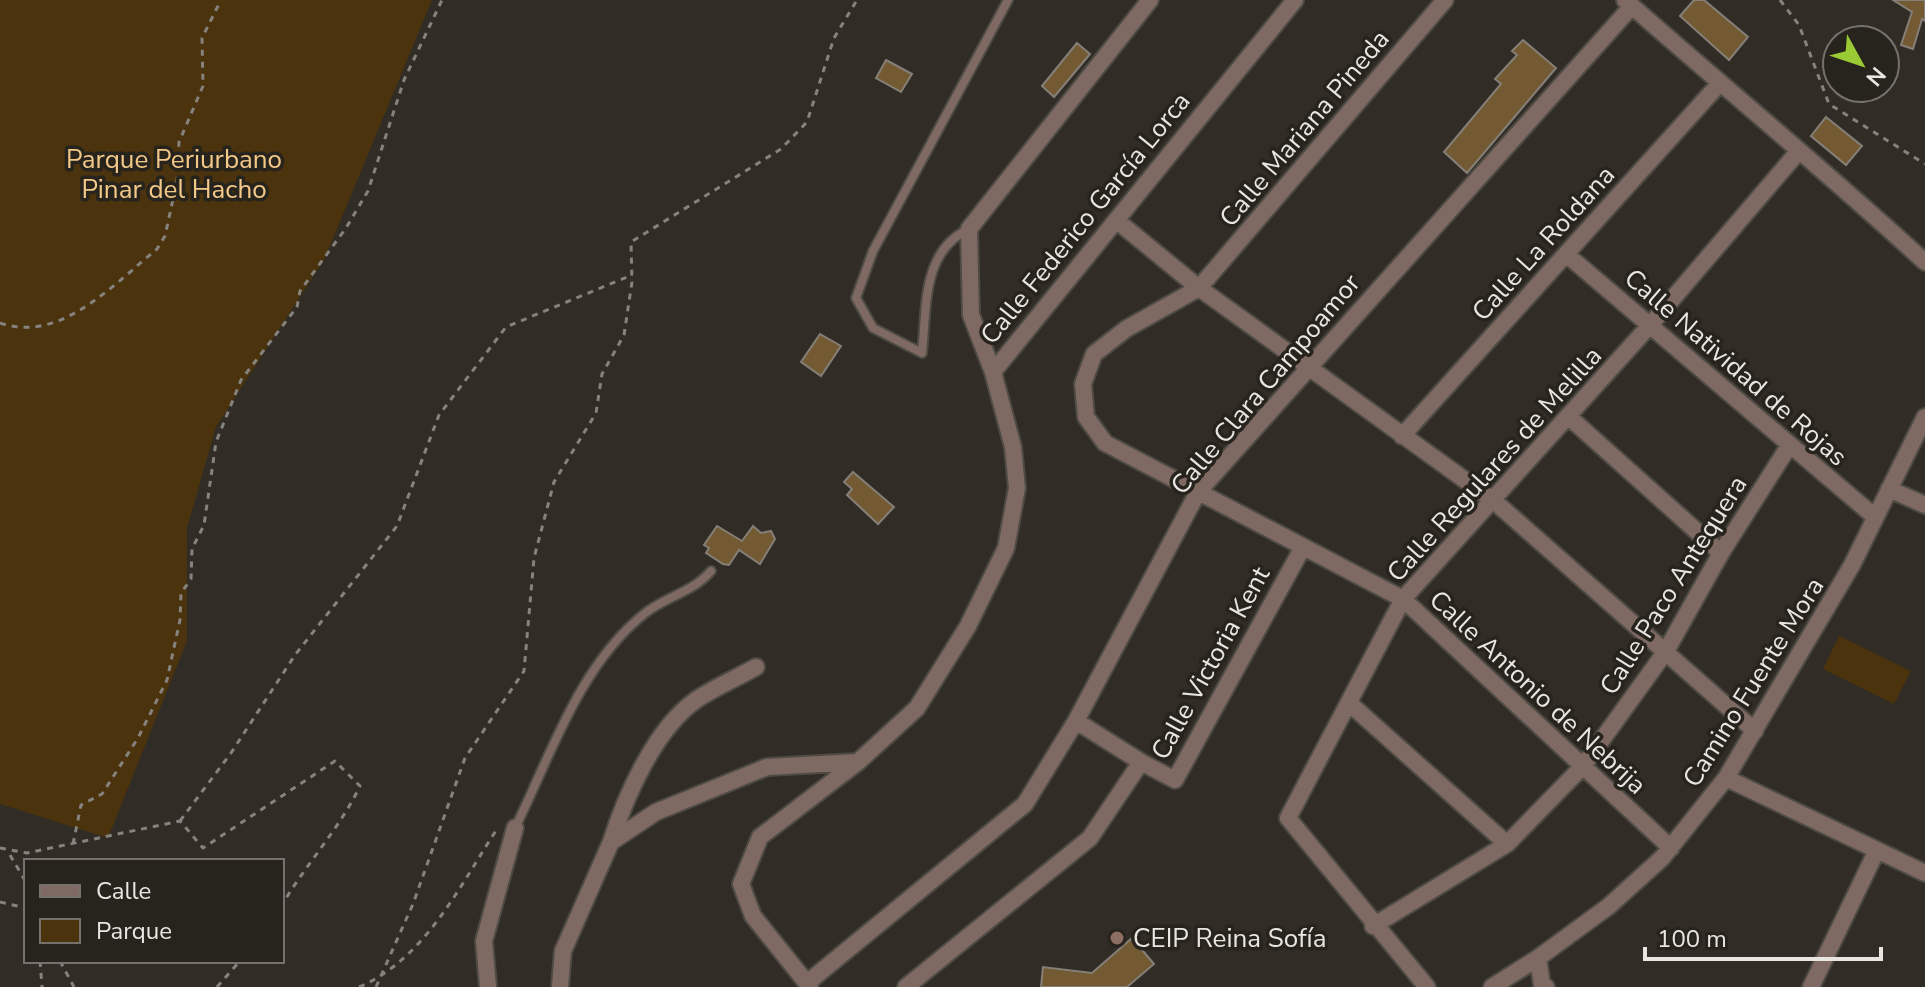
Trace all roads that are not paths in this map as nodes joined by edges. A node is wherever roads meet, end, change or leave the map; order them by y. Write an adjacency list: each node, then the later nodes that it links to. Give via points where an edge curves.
1 (1008, 0): 9 (lane, via 873,251 856,298 873,328 922,353 931,267 957,234)
2 (1150, 0): 9 (street)
3 (1295, 0): 8 (street, Calle Federico García Lorca)
4 (1445, 0): 12 (street, Calle Mariana Pineda)
5 (1628, 3): 6 (street); 14 (street, Calle Clara Campoamor)
6 (1720, 83): 7 (street); 10 (street, Calle La Roldana)
7 (1798, 152): 11 (street, via 1836,179); 13 (street, Calle Regulares de Melilla)
8 (1116, 220): 12 (street); 15 (street, Calle Federico García Lorca)
9 (969, 229): 15 (street, via 971,315)
10 (1566, 254): 13 (street, Calle Natividad de Rojas); 18 (street, Calle La Roldana)
11 (1925, 262)
12 (1199, 288): 14 (street); 21 (street, Calle Antonio de Nebrija, via 1126,329 1094,354 1083,384 1086,417 1105,443)
13 (1651, 324): 16 (street, Calle Regulares de Melilla); 19 (street, Calle Natividad de Rojas)
14 (1305, 368): 18 (street); 21 (street, Calle Clara Campoamor)
15 (993, 372): 34 (street, Calle Federico García Lorca, via 1013,447 1017,488 1006,548 968,626 917,708)
16 (1569, 417): 22 (street, Calle Regulares de Melilla); 26 (street)
17 (1925, 417): 20 (street, Camino Fuente Mora)
18 (1402, 436): 22 (street)
19 (1789, 446): 24 (street, Calle Natividad de Rojas); 26 (street, Calle Paco Antequera)
20 (1889, 489): 23 (street); 24 (street, Camino Fuente Mora)
21 (1198, 492): 25 (street, Calle Antonio de Nebrija); 32 (street, Calle Clara Campoamor)
22 (1494, 501): 28 (street, Calle Regulares de Melilla); 29 (street)
23 (1925, 505)
24 (1875, 517): 33 (street, Camino Fuente Mora)
25 (1303, 547): 28 (street, Calle Antonio de Nebrija); 35 (street, Calle Victoria Kent, via 1175,780)
26 (1721, 553): 29 (street, Calle Paco Antequera)
27 (711, 571): 38 (lane, via 697,587 645,612 596,663)
28 (1403, 599): 31 (street, Calle Regulares de Melilla); 36 (street, Calle Antonio de Nebrija)
29 (1666, 651): 33 (street); 36 (street, Calle Paco Antequera)
30 (756, 667): 39 (street, via 695,700 669,725 624,799)
31 (1349, 703): 40 (street); 44 (street, Calle Regulares de Melilla, via 1288,818)
32 (1076, 721): 35 (street, Calle Victoria Kent); 46 (street, Calle Clara Campoamor, via 1025,804)
33 (1755, 731): 37 (street, Camino Fuente Mora)
34 (858, 762): 39 (street, via 767,767 656,812); 46 (street, Calle Federico García Lorca, via 760,837 741,884 753,916)
35 (1141, 762): 49 (street, Calle Victoria Kent, via 1090,838)
36 (1583, 766): 40 (street, Calle Paco Antequera); 41 (street, Calle Antonio de Nebrija)
37 (1726, 778): 41 (street, Camino Fuente Mora); 42 (street)
38 (515, 828): 47 (street, via 484,941)
39 (611, 842): 48 (street, via 563,951)
40 (1507, 844): 44 (street, Calle Paco Antequera)
41 (1671, 848): 45 (street, Camino Fuente Mora, via 1609,906)
42 (1877, 850): 43 (street); 53 (street)
43 (1925, 873)
44 (1373, 926): 50 (street, Calle Regulares de Melilla)
45 (1538, 958): 51 (street, Camino Fuente Mora); 52 (street)
46 (808, 985)
47 (488, 987)
48 (560, 987)
49 (906, 987)
50 (1427, 987)
51 (1492, 987)
52 (1546, 987)
53 (1811, 987)

